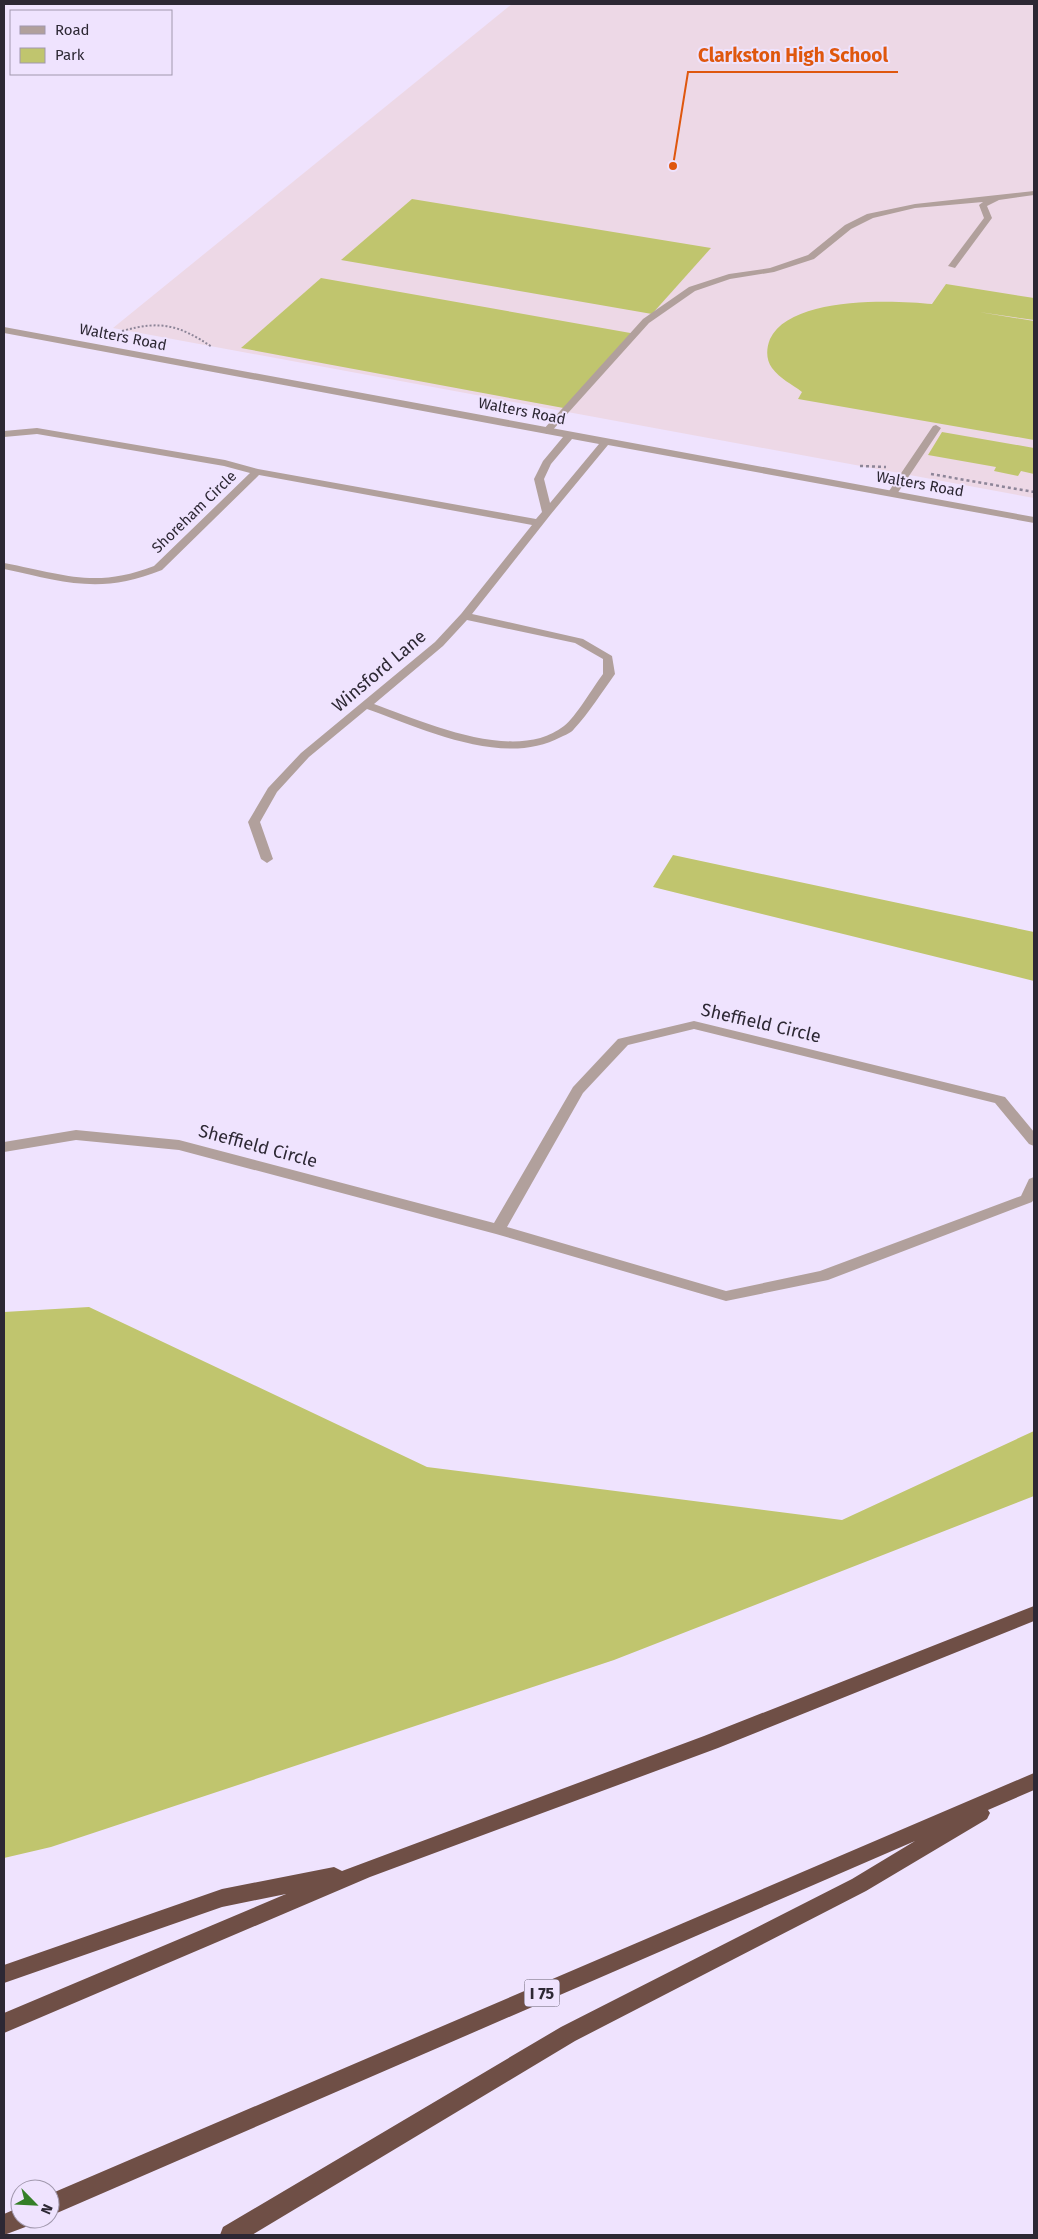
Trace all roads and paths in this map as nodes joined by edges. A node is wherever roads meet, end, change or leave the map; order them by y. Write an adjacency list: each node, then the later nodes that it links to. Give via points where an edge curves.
1 (1034, 193): 2 (street)
2 (997, 198): 3 (street, via 982,205 988,218); 6 (street, via 915,206 870,216 848,227 811,257 692,289 646,321)
3 (952, 266)
4 (4, 330): 6 (street, Walters Road)
5 (936, 428): 11 (street)
6 (548, 431): 8 (street, Walters Road)
7 (4, 434): 10 (street, Shoreham Circle, via 38,431 224,463)
8 (570, 436): 9 (street, Walters Road); 12 (street, via 546,463 539,479)
9 (606, 442): 11 (street, Walters Road); 12 (street, Winsford Lane)
10 (257, 472): 14 (street, Shoreham Circle); 15 (street, Shoreham Circle, via 158,568 140,577 92,584)
11 (892, 494): 13 (street, Walters Road)
12 (548, 512): 14 (street, Winsford Lane)
13 (1034, 520)
14 (539, 523): 16 (street, Winsford Lane)
15 (4, 566)
16 (465, 616): 17 (street, Winsford Lane, via 439,644); 17 (street, via 580,641 608,658 608,674 569,728 543,742 475,742)
17 (366, 705): 18 (street, Winsford Lane, via 305,754 272,790 254,822)
18 (267, 859)
19 (1034, 1141): 22 (street, Sheffield Circle, via 1000,1100 694,1025 623,1042 616,1049 578,1090)
20 (4, 1147): 22 (street, Sheffield Circle, via 76,1135 179,1145)
21 (1034, 1182): 22 (street, Sheffield Circle, via 1027,1199 823,1276 726,1296)
22 (498, 1229)
23 (1034, 1612): 25 (highway, via 711,1742)
24 (1033, 1781): 28 (highway, I 75); 29 (highway, via 860,1885 568,2034)
25 (362, 1871): 26 (highway, via 222,1898); 27 (highway)
26 (4, 1974)
27 (4, 2023)
28 (60, 2201)
29 (231, 2235)

